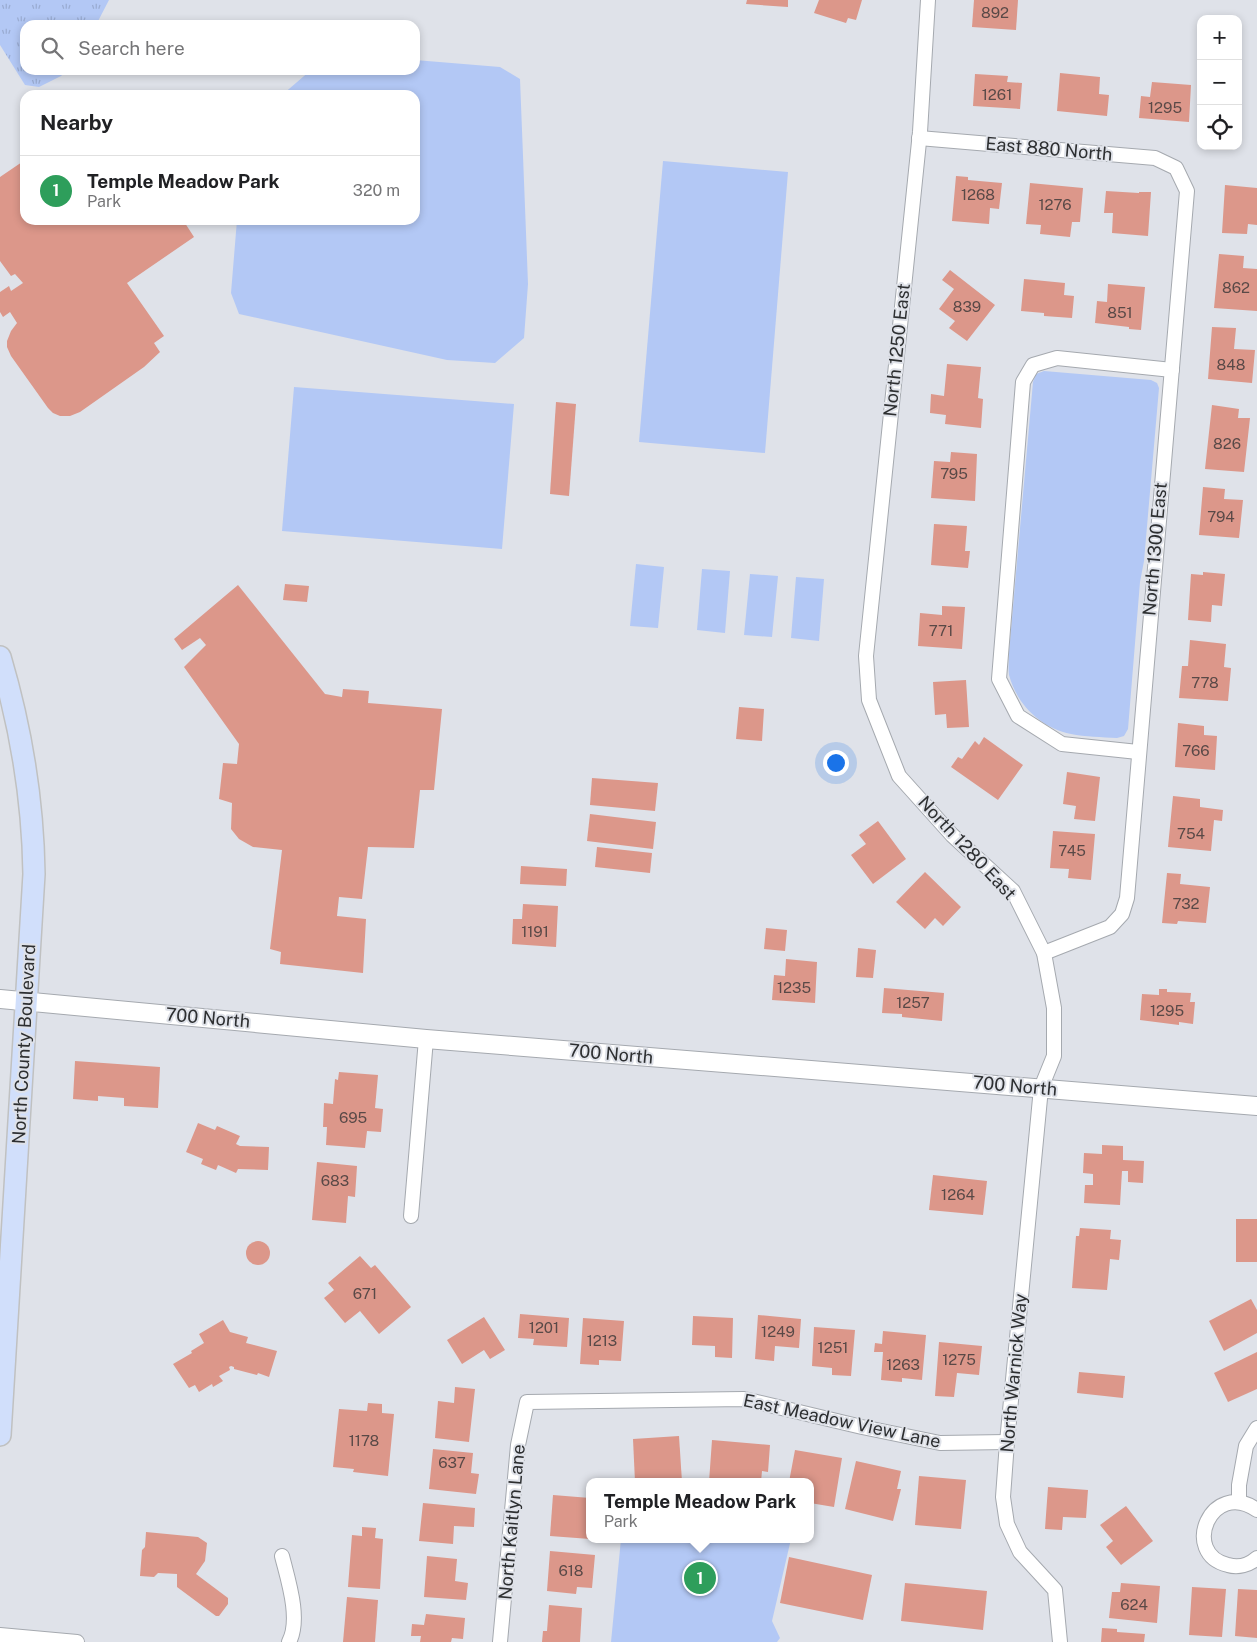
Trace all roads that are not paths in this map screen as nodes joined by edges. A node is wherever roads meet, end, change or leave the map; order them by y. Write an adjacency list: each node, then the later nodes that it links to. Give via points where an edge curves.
1 (928, 0): 2 (street, North 1250 East)
2 (919, 138): 3 (street, East 880 North, via 1155,158); 6 (street, North 1250 East, via 866,656)
3 (1176, 168): 4 (street, North 1300 East, via 1187,191)
4 (1172, 370): 7 (street, North 1300 East); 7 (street, via 1057,358 1033,365 1023,382 999,679 1018,716 1062,744)
5 (0, 657): 10 (main road, North County Boulevard, via 11,693 26,770 33,830 34,874)
6 (869, 700): 8 (street, North 1280 East, via 899,776 952,835 1012,891)
7 (1138, 752): 8 (street, North 1300 East, via 1127,898 1122,914 1110,927)
8 (1044, 952): 12 (street, North 1280 East, via 1054,1008 1054,1056)
9 (0, 999): 10 (street, 700 North)
10 (27, 1001): 11 (street, 700 North); 17 (main road, North County Boulevard)
11 (426, 1039): 12 (street, 700 North); 14 (street)
12 (1040, 1088): 13 (street, 700 North); 18 (street, North Warnick Way)
13 (1257, 1106)
14 (410, 1216)
15 (527, 1402): 18 (street, East Meadow View Lane, via 744,1399 940,1443); 26 (street, North Kaitlyn Lane, via 518,1444)
16 (1257, 1428): 19 (street, via 1246,1446)
17 (0, 1435)
18 (1007, 1442): 27 (street, North Warnick Way, via 1004,1497 1007,1524 1020,1552 1055,1590)
19 (1239, 1502): 20 (street); 22 (street, via 1219,1506 1212,1513 1206,1522 1204,1542 1208,1551 1223,1564 1244,1566)
20 (1257, 1510)
21 (282, 1556): 25 (street, via 294,1605)
22 (1257, 1558)
23 (0, 1635): 24 (street)
24 (77, 1642)
25 (289, 1642)
26 (500, 1642)
27 (1060, 1642)

